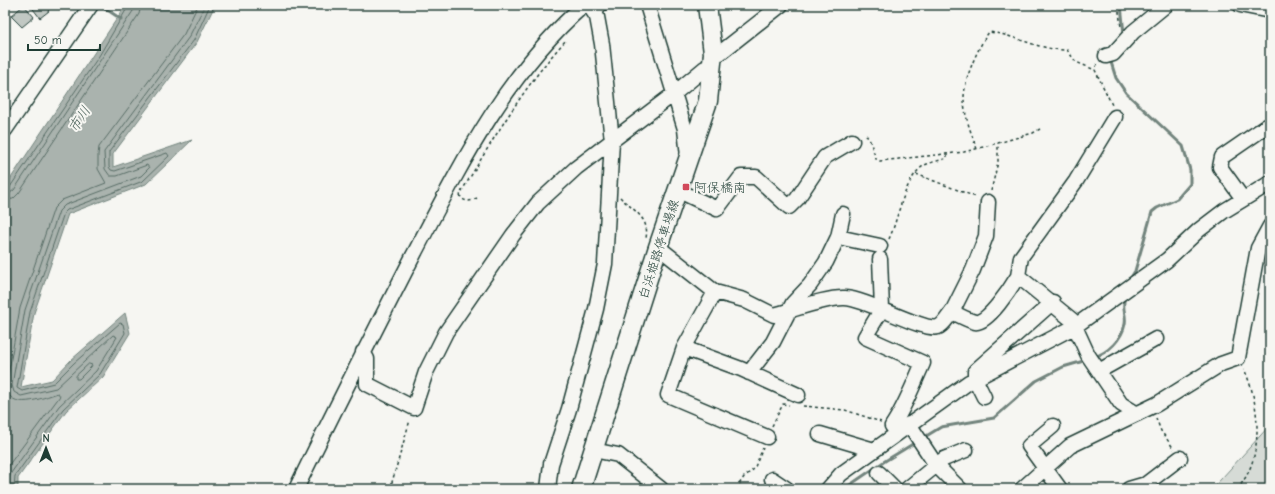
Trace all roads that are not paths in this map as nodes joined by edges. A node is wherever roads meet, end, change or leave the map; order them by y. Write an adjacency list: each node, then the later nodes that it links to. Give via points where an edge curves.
1 (584, 5): 37 (street, via 563,23 508,88 465,157)
2 (600, 5): 17 (street, via 593,11 597,17 602,44)
3 (647, 5): 13 (street)
4 (707, 5): 19 (main road, 白浜姫路停車場線, via 713,53 708,101)
5 (781, 5): 10 (street)
6 (1166, 5): 11 (street)
7 (1240, 5): 9 (street)
8 (90, 7): 16 (street)
9 (1270, 11)
10 (720, 54)
11 (1110, 55)
12 (705, 68): 13 (street)
13 (675, 93): 17 (street); 19 (street, via 685,129)
14 (1114, 117): 28 (street, via 1076,181 1021,257)
15 (1267, 126): 22 (street, via 1222,157 1220,167)
16 (5, 130)
17 (612, 141): 37 (street, via 576,168 538,203 513,235 446,332 426,372 414,408 367,384); 58 (street, via 605,264 570,409 551,464)
18 (852, 141): 21 (street, via 825,157 789,207 756,177 741,177 717,209)
19 (688, 160): 21 (main road, 白浜姫路停車場線)
20 (1270, 183): 22 (street)
21 (678, 190): 27 (main road, 白浜姫路停車場線)
22 (1243, 199): 34 (street, via 1199,230 1167,260)
23 (988, 202): 33 (street, via 986,236 973,270)
24 (843, 214): 26 (street)
25 (1270, 226): 43 (street, via 1258,248 1238,358 1220,364 1157,404)
26 (838, 237): 31 (street, via 883,249); 32 (street, via 826,262)
27 (658, 247): 29 (street); 49 (main road, 白浜姫路停車場線)
28 (1018, 276): 30 (street); 33 (street, via 1002,300 982,321 976,322)
29 (715, 292): 32 (street, via 744,300 774,315); 36 (street)
30 (1053, 302): 34 (street, via 1072,320); 40 (street, via 975,371)
31 (882, 309): 32 (street, via 845,298); 33 (street, via 927,327 938,327); 46 (street, via 865,337 923,363 904,402 904,409)
32 (789, 311): 39 (street, via 773,342)
33 (952, 312)
34 (1074, 327): 38 (street); 40 (street)
35 (1156, 339): 38 (street)
36 (684, 348): 39 (street); 48 (street, via 668,395)
37 (364, 352): 57 (street)
38 (1093, 364): 43 (street, via 1121,404)
39 (749, 373): 42 (street, via 769,382)
40 (975, 379): 41 (street); 44 (street)
41 (984, 397)
42 (796, 402)
43 (1136, 414): 54 (street, via 1070,446)
44 (909, 424): 46 (street); 53 (street)
45 (1053, 426): 54 (street, via 1029,446)
46 (895, 429): 50 (street)
47 (820, 434): 50 (street)
48 (767, 437)
49 (593, 450): 59 (main road, 白浜姫路停車場線); 60 (street, via 618,455)
50 (874, 450): 62 (street, via 841,474)
51 (966, 450): 53 (street)
52 (1180, 458): 68 (street, via 1146,484)
53 (936, 465): 64 (street); 65 (street)
54 (1044, 468): 66 (street); 67 (street)
55 (879, 472): 63 (street)
56 (772, 479): 61 (street)
57 (296, 489)
58 (548, 489)
59 (581, 489)
60 (661, 489)
61 (787, 489)
62 (828, 489)
63 (895, 489)
64 (907, 489)
65 (960, 489)
66 (1022, 489)
67 (1060, 489)
68 (1129, 489)

